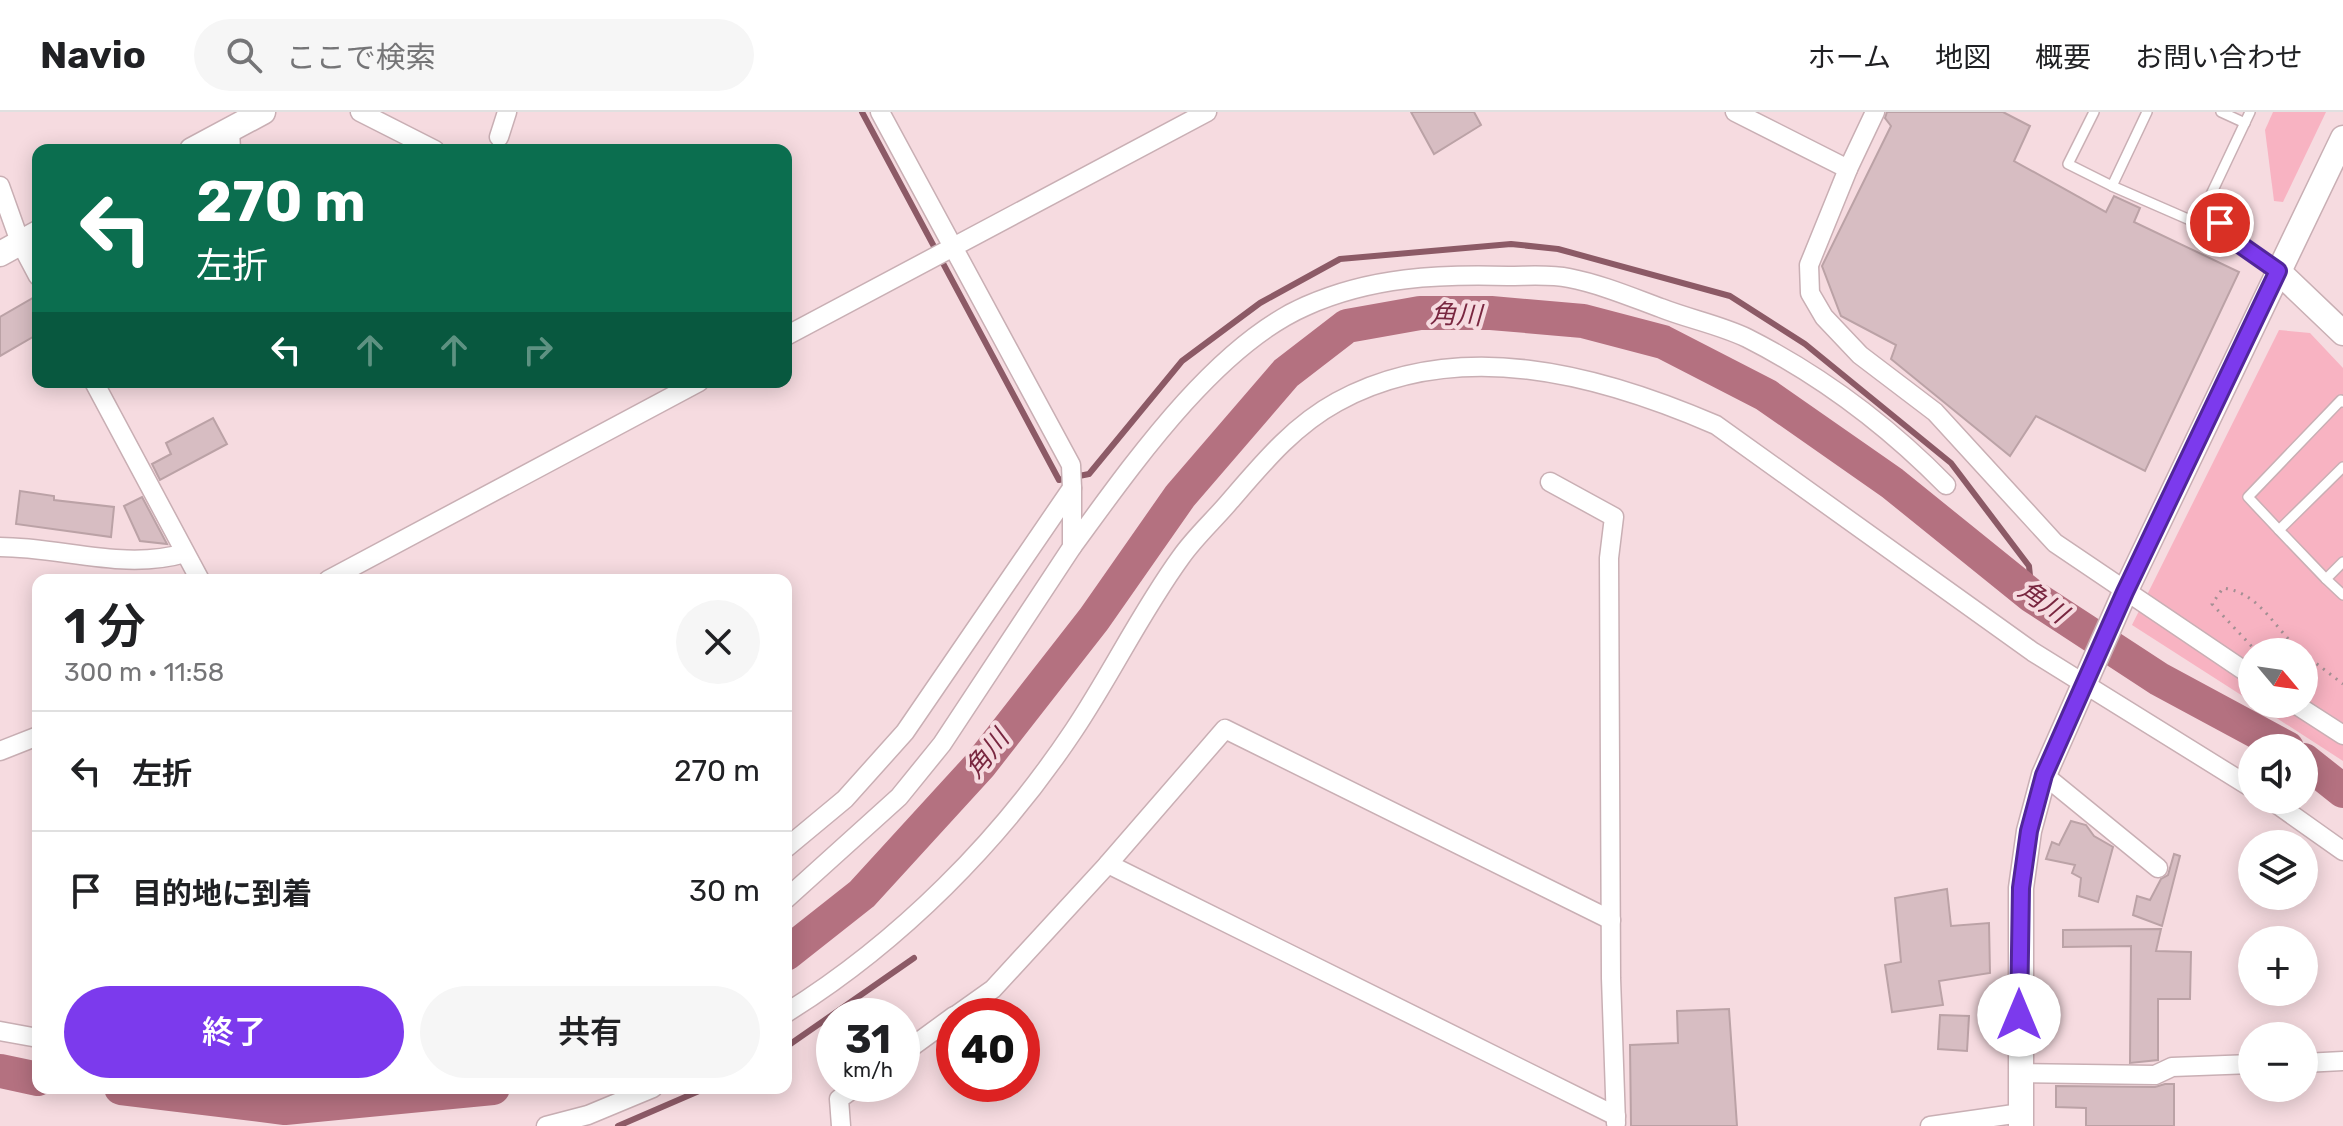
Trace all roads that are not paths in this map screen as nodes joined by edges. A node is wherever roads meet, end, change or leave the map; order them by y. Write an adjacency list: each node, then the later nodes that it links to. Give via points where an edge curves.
1 (263, 112): 15 (street)
2 (360, 112): 16 (street)
3 (507, 112): 13 (street)
4 (880, 112): 22 (street)
5 (1207, 112): 22 (street)
6 (1735, 112): 17 (street)
7 (1875, 112): 17 (street)
8 (2094, 112): 19 (lane, via 2068,164)
9 (2147, 112): 19 (lane)
10 (2221, 112): 12 (lane)
11 (2250, 112): 12 (lane)
12 (2245, 123): 20 (lane)
13 (499, 137)
14 (2343, 138): 24 (street)
15 (230, 140)
16 (423, 144)
17 (1848, 169): 42 (street, via 1809,265 1810,293 1824,317 1860,355 1935,412 2055,543)
18 (0, 186): 21 (street)
19 (2112, 186): 20 (lane, via 2190,220)
20 (2206, 205): 24 (lane, via 2235,241)
21 (19, 243): 23 (street)
22 (954, 247): 25 (street); 33 (street, via 1071,465)
23 (32, 266)
24 (2278, 271): 26 (street); 42 (street)
25 (792, 333)
26 (2343, 333)
27 (97, 388): 37 (street)
28 (688, 388): 40 (street)
29 (2343, 402): 34 (lane, via 2248,497)
30 (2343, 467): 34 (lane)
31 (1550, 482): 58 (street, via 1614,517 1609,558)
32 (1946, 485): 36 (street, via 1905,444 1802,370 1745,337 1567,277 1443,274 1350,291 1305,306 1259,335 1197,391)
33 (1072, 488): 36 (street); 53 (street, via 905,732 845,799)
34 (2279, 530): 41 (lane)
35 (0, 547): 37 (street, via 151,562)
36 (1072, 547): 57 (street, via 942,744 899,797)
37 (185, 553): 39 (street)
38 (2343, 562): 41 (lane)
39 (197, 574)
40 (339, 574)
41 (2326, 579): 43 (lane)
42 (2125, 592): 44 (street); 45 (street)
43 (2343, 595)
44 (2238, 667)
45 (2084, 682): 50 (street); 51 (street); 60 (street, via 1716,425 1658,400 1530,368 1436,367 1391,378 1337,402 1259,464 1183,554 1074,730 1013,811 911,917)
46 (2317, 718): 47 (street)
47 (2343, 735)
48 (32, 738): 49 (street)
49 (0, 751)
50 (2044, 775): 56 (street); 66 (street, via 2021,888)
51 (2238, 779)
52 (2291, 814): 54 (street)
53 (792, 843)
54 (2343, 851)
55 (1108, 864): 58 (street, via 1225,729); 59 (street); 70 (street)
56 (2158, 868)
57 (792, 894)
58 (1611, 920): 70 (street)
59 (980, 998)
60 (792, 1009)
61 (0, 1031): 62 (street)
62 (32, 1037)
63 (2343, 1061): 64 (street)
64 (2318, 1062)
65 (2238, 1065): 66 (street, via 2172,1067 2155,1075)
66 (2020, 1073): 69 (street)
67 (639, 1094): 71 (street)
68 (839, 1102): 72 (street)
69 (2021, 1120): 73 (street)
70 (1616, 1121)
71 (546, 1126)
72 (841, 1126)
73 (1930, 1126)

